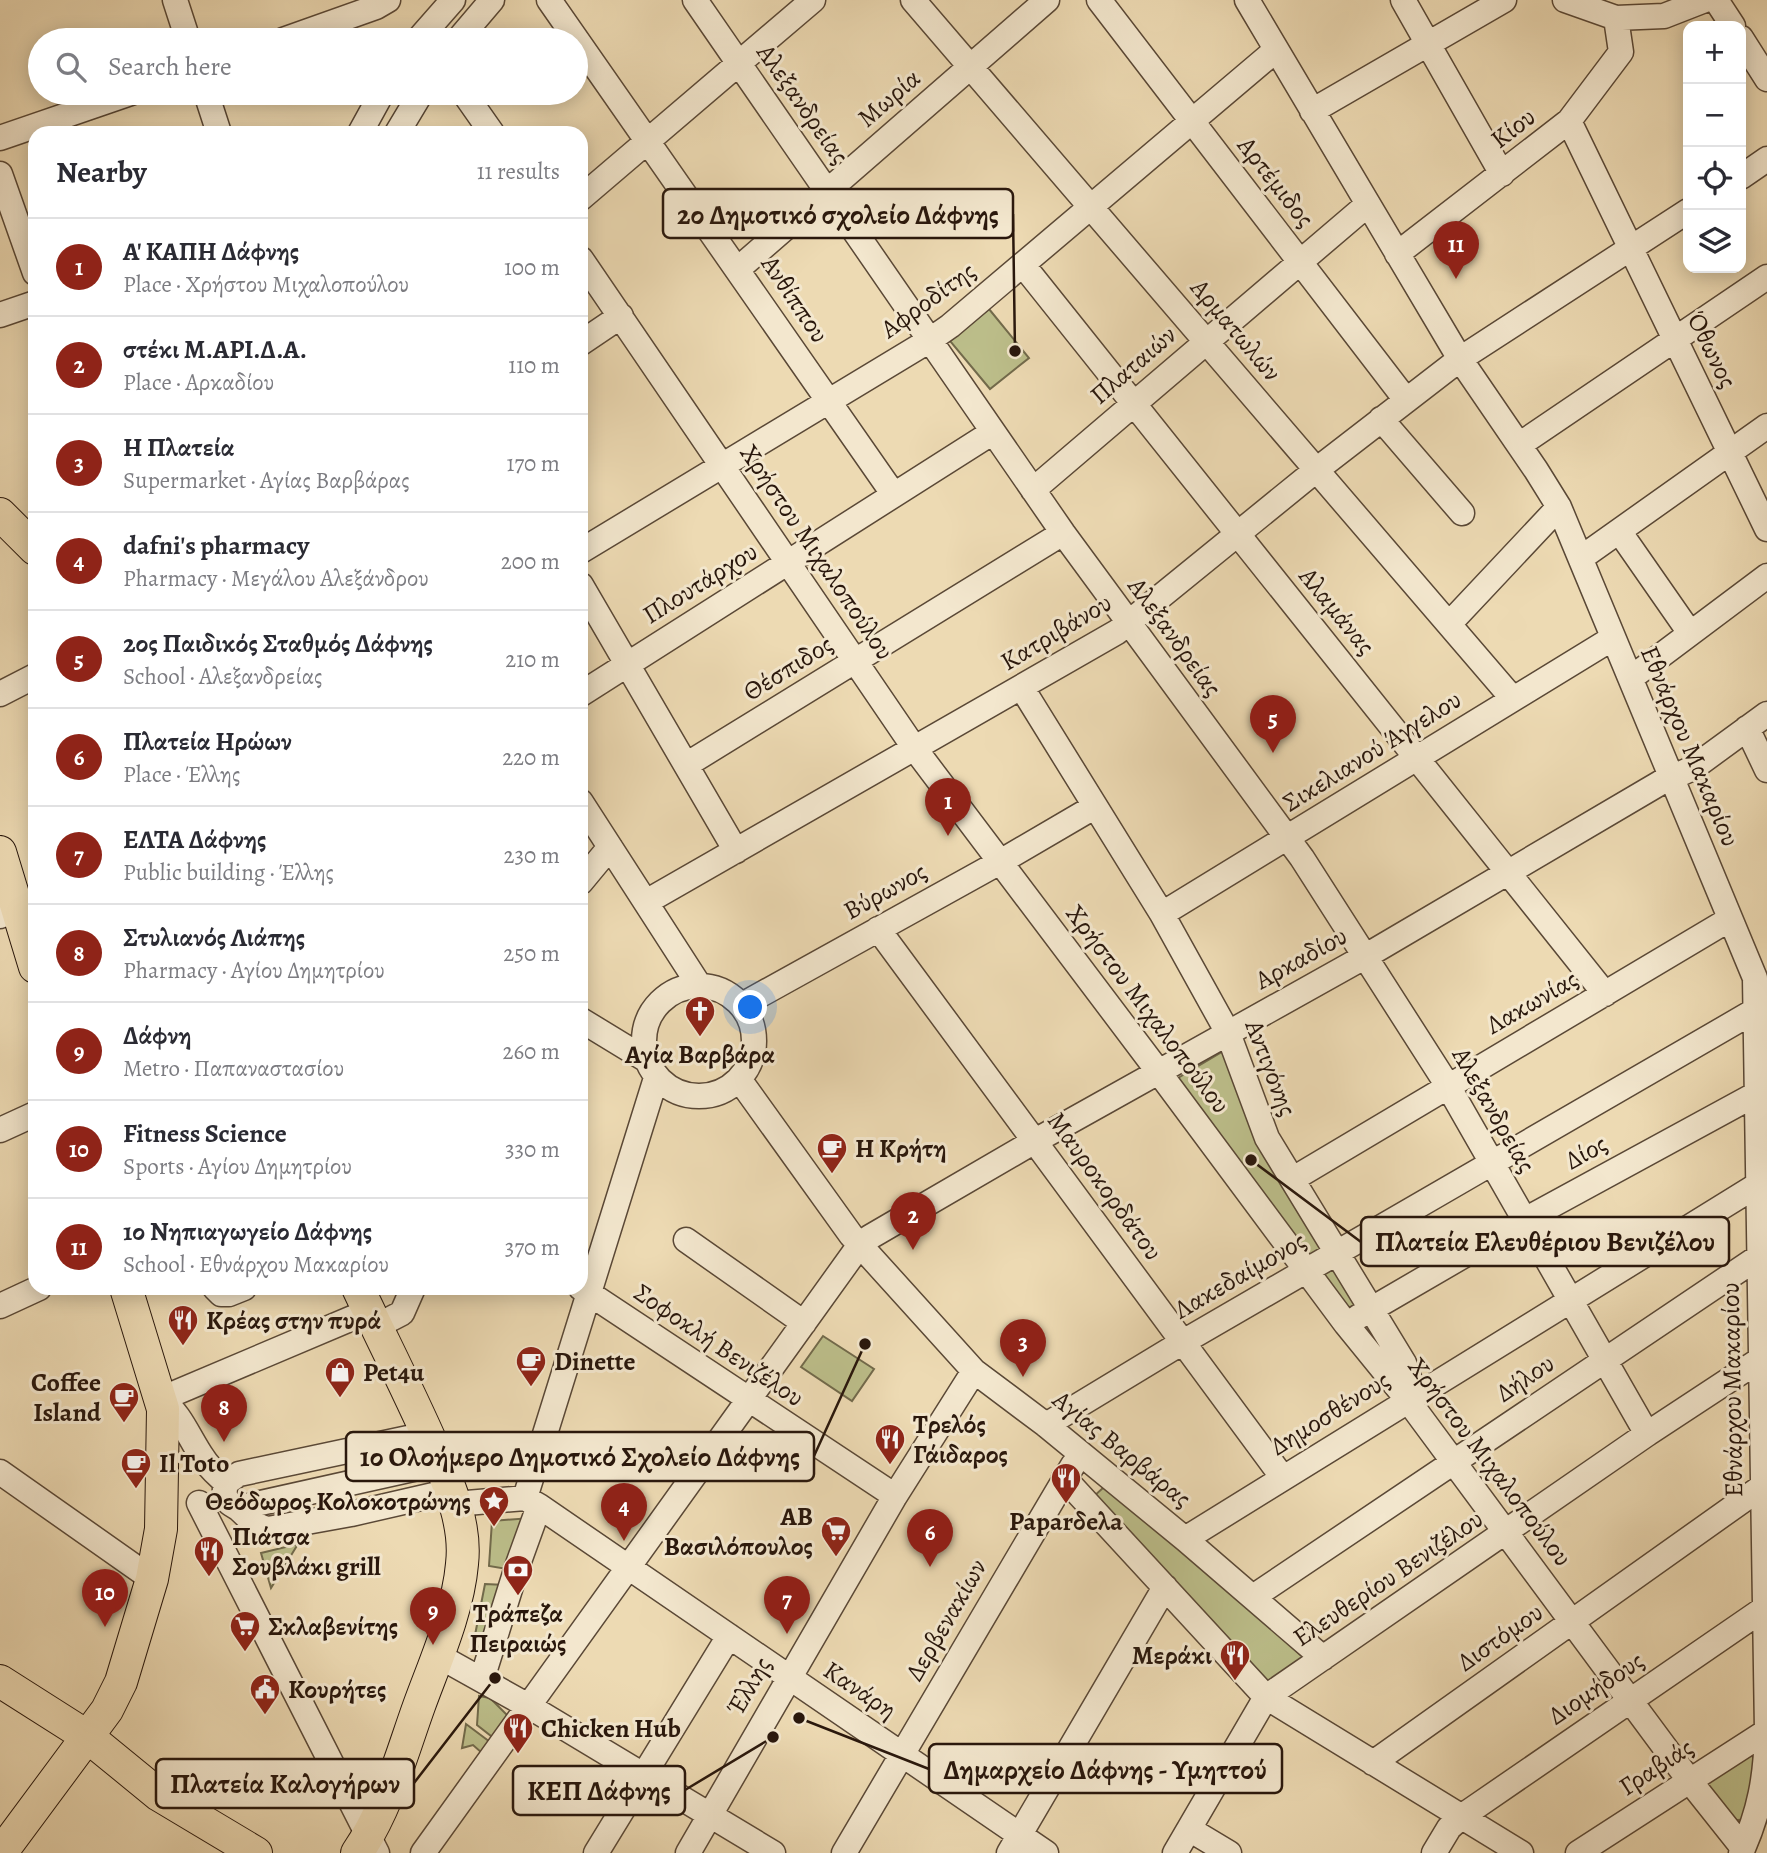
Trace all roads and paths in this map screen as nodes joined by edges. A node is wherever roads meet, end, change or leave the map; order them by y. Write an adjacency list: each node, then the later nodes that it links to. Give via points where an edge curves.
1 (175, 0): 19 (street)
2 (388, 0): 20 (street)
3 (453, 0): 21 (street)
4 (492, 0): 22 (street)
5 (549, 0): 23 (street, Ανθίππου)
6 (695, 0): 28 (street, Αλεξανδρείας)
7 (813, 0): 28 (street)
8 (913, 0): 29 (street, Αρματωλών)
9 (1048, 0): 29 (street, Μωρία)
10 (1099, 0): 37 (street, Αρτέμιδος)
11 (1247, 0): 26 (street, Εθνάρχου Μακαρίου)
12 (1403, 0): 24 (street)
13 (1504, 0): 24 (street)
14 (1565, 0): 17 (street)
15 (1705, 0): 17 (street, via 1664,16)
16 (1716, 0): 18 (street)
17 (1616, 18): 38 (street, Κίου, via 1621,52)
18 (1730, 21)
19 (184, 28)
20 (317, 28)
21 (428, 28)
22 (468, 28)
23 (568, 28)
24 (1428, 44): 36 (street); 49 (street)
25 (1746, 46): 30 (street)
26 (1276, 50): 36 (street, Εθνάρχου Μακαρίου); 37 (street, Αφροδίτης)
27 (588, 57): 46 (street, Ανθίππου)
28 (739, 64): 46 (street); 51 (street, Αλεξανδρείας)
29 (970, 67): 51 (street, Μωρία); 53 (street, Αρματωλών)
30 (1767, 79)
31 (96, 105): 39 (street)
32 (210, 105): 40 (street)
33 (375, 105): 41 (street)
34 (414, 105): 42 (street)
35 (472, 105): 43 (street)
36 (1312, 111): 54 (street, Εθνάρχου Μακαρίου)
37 (1191, 121): 53 (street, Αφροδίτης); 59 (street, Αρτέμιδος)
38 (1569, 121): 49 (street, Κίου); 56 (street, Όθωνος)
39 (35, 126)
40 (217, 126)
41 (364, 126)
42 (401, 126)
43 (487, 126)
44 (28, 128): 45 (street)
45 (0, 138)
46 (647, 142): 52 (street); 62 (street, Ανθίππου)
47 (1767, 159): 50 (street)
48 (0, 174): 57 (street)
49 (1502, 174): 58 (street, Κίου)
50 (1746, 174)
51 (827, 191): 62 (street, Μωρία); 68 (street, Αλεξανδρείας)
52 (588, 192)
53 (1091, 205): 60 (street, Αφροδίτης); 70 (street, Αρματωλών)
54 (1367, 205): 58 (street, Εθνάρχου Μακαρίου); 59 (street, Πλαταιών)
55 (1683, 214): 56 (street, Κατριβάνου)
56 (1629, 249): 69 (street, Όθωνος); 71 (street, Κατριβάνου)
57 (28, 253)
58 (1397, 254): 71 (street, Εθνάρχου Μακαρίου)
59 (1300, 262): 70 (street, Πλαταιών); 72 (street, Αρτέμιδος)
60 (1023, 265): 68 (street, Αφροδίτης); 74 (street, Αλαμάνας)
61 (588, 269): 66 (street, Χρήστου Μιχαλοπούλου)
62 (738, 269): 73 (street, Ανθίππου)
63 (1767, 277): 69 (street)
64 (28, 305): 65 (street)
65 (0, 315)
66 (621, 316): 67 (street); 80 (street, Χρήστου Μιχαλοπούλου)
67 (588, 338)
68 (930, 340): 73 (street, Αφροδίτης); 77 (street, Αλεξανδρείας)
69 (1674, 340): 78 (street); 79 (street, Όθωνος)
70 (1206, 342): 74 (street, Πλαταιών); 81 (street, Αρματωλών)
71 (1460, 359): 72 (street, Κατριβάνου); 78 (street, Εθνάρχου Μακαρίου)
72 (1406, 400): 75 (street, Κατριβάνου)
73 (829, 402): 80 (street, Αφροδίτης); 83 (street, Ανθίππου)
74 (1133, 404): 82 (street, Πλαταιών); 90 (street, Αλαμάνας)
75 (1381, 419): 81 (street, Κατριβάνου); 85 (street)
76 (1767, 426): 79 (street)
77 (993, 432): 82 (street, Αλεξανδρείας); 83 (street, Πλουτάρχου)
78 (1519, 445): 84 (street, Εθνάρχου Μακαρίου)
79 (1730, 453): 87 (street, Όθωνος); 88 (street)
80 (723, 464): 92 (street, Αφροδίτης); 94 (street, Χρήστου Μιχαλοπούλου)
81 (1315, 471): 90 (street, Κατριβάνου); 98 (street, Αρματωλών)
82 (1033, 489): 89 (street, Αλεξανδρείας)
83 (894, 495): 94 (street, Πλουτάρχου)
84 (1559, 507): 93 (street, Εθνάρχου Μακαρίου); 98 (street)
85 (1462, 513)
86 (0, 514): 91 (main road)
87 (1767, 529)
88 (1619, 531): 93 (street); 99 (street)
89 (1063, 533): 97 (street, Αλεξανδρείας); 101 (street, Θέσπιδος)
90 (1238, 535): 97 (street, Κατριβάνου); 112 (street, Αλαμάνας)
91 (28, 542)
92 (588, 547)
93 (1581, 558): 100 (street, Εθνάρχου Μακαρίου)
94 (788, 563): 101 (street, Χρήστου Μιχαλοπούλου); 102 (street, Πλουτάρχου)
95 (1767, 576): 99 (street)
96 (588, 597): 102 (street)
97 (1128, 624): 105 (street, Κατριβάνου); 118 (street, Αλεξανδρείας)
98 (1450, 624): 108 (street, Αρματωλών)
99 (1690, 633): 103 (street)
100 (1613, 638): 103 (street, Εθνάρχου Μακαρίου); 108 (street, Σικελιανού Άγγελου)
101 (854, 662): 111 (street, Χρήστου Μιχαλοπούλου); 113 (street, Θέσπιδος)
102 (627, 665): 106 (street, Πλουτάρχου); 113 (street)
103 (1631, 678): 115 (street, Εθνάρχου Μακαρίου)
104 (28, 680): 107 (street)
105 (1022, 688): 111 (street, Κατριβάνου); 116 (street, Αντιγόνης)
106 (588, 690)
107 (0, 694)
108 (1513, 699): 112 (street, Σικελιανού Άγγελου)
109 (1767, 714): 110 (street, Αρκαδίου)
110 (1747, 728): 114 (street); 115 (street, Αρκαδίου, via 1693,768)
111 (915, 749): 120 (street, Κατριβάνου); 122 (street, Χρήστου Μιχαλοπούλου)
112 (1417, 759): 118 (street, Σικελιανού Άγγελου); 123 (street, Αλαμάνας)
113 (686, 765): 120 (street)
114 (1767, 770)
115 (1672, 777): 123 (street, Αρκαδίου); 128 (street, Εθνάρχου Μακαρίου)
116 (1094, 807): 122 (street, Βύρωνος); 127 (street, Αντιγόνης)
117 (588, 813): 119 (street)
118 (1287, 838): 127 (street, Σικελιανού Άγγελου); 133 (street, Αλεξανδρείας)
119 (610, 847): 124 (street); 125 (street)
120 (736, 851): 125 (street, Κατριβάνου)
121 (0, 852): 126 (main road)
122 (1000, 862): 129 (street, Βύρωνος); 142 (street, Χρήστου Μιχαλοπούλου)
123 (1508, 873): 133 (street, Αρκαδίου); 136 (street, Αλαμάνας)
124 (588, 874)
125 (646, 902): 135 (street)
126 (17, 908): 130 (main road)
127 (1162, 914): 140 (street, Αντιγόνης)
128 (1730, 919): 131 (street, Εθνάρχου Μακαρίου); 136 (street, Λακωνίας)
129 (878, 929): 137 (street, Βύρωνος); 148 (street, Μαυροκορδάτου)
130 (28, 944)
131 (1742, 947): 132 (street); 134 (street, Εθνάρχου Μακαρίου)
132 (1767, 954)
133 (1366, 956): 140 (street, Αρκαδίου); 144 (street, Αλεξανδρείας)
134 (1761, 974): 138 (street, Εθνάρχου Μακαρίου)
135 (699, 985): 137 (street, via 722,991); 141 (street, via 674,992 653,1009 643,1042)
136 (1605, 994): 144 (street, Λακωνίας)
137 (742, 1006): 143 (street, via 750,1019 754,1043)
138 (1756, 1010): 145 (street, Εθνάρχου Μακαρίου); 150 (street, Λακεδαίμονος)
139 (588, 1025): 141 (street)
140 (1228, 1033): 142 (street, Αρκαδίου); 151 (street, Αντιγόνης, via 1266,1138)
141 (651, 1069): 143 (street, via 671,1090 688,1096 707,1096); 159 (street)
142 (1158, 1071): 148 (street, Αρκαδίου); 158 (street, Χρήστου Μιχαλοπούλου)
143 (739, 1079): 155 (street, Αγίας Βαρβάρας)
144 (1448, 1086): 150 (street, Αλεξανδρείας); 151 (street, Λακωνίας)
145 (1762, 1090): 149 (street, Εθνάρχου Μακαρίου); 153 (street, Δίος)
146 (28, 1117): 147 (street)
147 (0, 1130)
148 (1035, 1141): 155 (street, Αρκαδίου); 171 (street, Μαυροκορδάτου)
149 (1763, 1151): 152 (street, Εθνάρχου Μακαρίου)
150 (1492, 1164): 153 (street, Αλεξανδρείας); 157 (street, Λακεδαίμονος)
151 (1293, 1179): 157 (street, Αντιγόνης)
152 (1759, 1184): 156 (street, Εθνάρχου Μακαρίου); 165 (street, Δημοσθένους)
153 (1523, 1221): 165 (street, Αλεξανδρείας); 168 (street, Δίος)
154 (686, 1240): 169 (street)
155 (859, 1246): 169 (street); 174 (street, Αγίας Βαρβάρας)
156 (1762, 1247): 172 (street, Εθνάρχου Μακαρίου); 173 (street, Δήλου)
157 (1339, 1254): 158 (street, Λακεδαίμονος); 168 (street, Αντιγόνης)
158 (1307, 1272): 170 (street, Χρήστου Μιχαλοπούλου); 171 (street, Λακεδαίμονος)
159 (588, 1280)
160 (588, 1292): 177 (street, Σοφοκλή Βενιζέλου)
161 (28, 1293): 166 (street)
162 (128, 1295): 175 (main road)
163 (410, 1295): 167 (street, via 402,1313)
164 (584, 1295): 193 (street)
165 (1569, 1301): 173 (street, Αλεξανδρείας); 176 (street, Δημοσθένους)
166 (0, 1306)
167 (368, 1309): 175 (street); 181 (main road)
168 (1372, 1309): 170 (street, Δίος); 176 (street, Αντιγόνης, via 1404,1363 1412,1386)
169 (804, 1323): 177 (street)
170 (1346, 1324): 176 (street, Χρήστου Μιχαλοπούλου)
171 (1183, 1342): 178 (street, Λακεδαίμονος); 187 (street, Μαυροκορδάτου)
172 (1763, 1352): 179 (street, Ελευθερίου Βενιζέλου); 180 (street, Εθνάρχου Μακαρίου)
173 (1604, 1360): 179 (street, Αλεξανδρείας); 183 (street, Δήλου)
174 (974, 1371): 178 (street, Αγίας Βαρβάρας); 191 (street, Έλλης)
175 (161, 1399): 190 (street, via 171,1406); 192 (main road)
176 (1407, 1399): 183 (street, Χρήστου Μιχαλοπούλου); 187 (street, Δημοσθένους)
177 (749, 1401): 191 (street, Σοφοκλή Βενιζέλου); 198 (street)
178 (1045, 1425): 182 (street, Αγίας Βαρβάρας)
179 (1647, 1434): 195 (street, Ελευθερίου Βενιζέλου)
180 (1765, 1434): 189 (street, Εθνάρχου Μακαρίου)
181 (414, 1437): 185 (street, via 412,1455); 188 (main road); 190 (street, via 239,1474)
182 (1081, 1455): 186 (street, Δερβενακίων); 196 (street, Αγίας Βαρβάρας)
183 (1452, 1462): 195 (street, Χρήστου Μιχαλοπούλου); 201 (street, Δήλου)
184 (0, 1472): 199 (street)
185 (402, 1472): 188 (street); 190 (street)
186 (1064, 1478): 200 (street); 216 (street, Δερβενακίων)
187 (1283, 1478): 196 (street, Δημοσθένους)
188 (448, 1486): 190 (street, via 351,1514 268,1529 258,1527); 193 (street); 205 (main road, via 463,1544 462,1568)
189 (1763, 1486): 197 (street, Εθνάρχου Μακαρίου); 203 (street, Διστόμου)
190 (230, 1496): 194 (street)
191 (895, 1496): 208 (street, Έλλης)
192 (162, 1501): 194 (street); 199 (main road)
193 (532, 1502): 198 (street, Κανάρη); 209 (street)
194 (199, 1503): 224 (street)
195 (1506, 1533): 203 (street, Χρήστου Μιχαλοπούλου); 206 (street, Ελευθερίου Βενιζέλου)
196 (1185, 1539): 201 (street, Αγίας Βαρβάρας)
197 (1765, 1546): 202 (street, Εθνάρχου Μακαρίου)
198 (629, 1568): 204 (street, Κανάρη); 213 (street)
199 (152, 1580): 215 (main road, via 121,1682)
200 (1165, 1587): 211 (street); 223 (street)
201 (1253, 1597): 206 (street, Αγίας Βαρβάρας)
202 (1765, 1608): 207 (street, Εθνάρχου Μακαρίου); 212 (street, Διομήδους)
203 (1572, 1622): 212 (street, Χρήστου Μιχαλοπούλου); 217 (street, Διστόμου)
204 (729, 1636): 208 (street, Κανάρη); 218 (street)
205 (437, 1655): 209 (street); 224 (main road)
206 (1323, 1658): 211 (street, Ελευθερίου Βενιζέλου)
207 (1766, 1658): 214 (street, Εθνάρχου Μακαρίου)
208 (789, 1677): 216 (street, Κανάρη); 220 (street, Έλλης)
209 (482, 1679): 213 (street)
210 (0, 1681): 215 (main road)
211 (1266, 1697): 217 (street); 222 (street, Ελευθερίου Βενιζέλου)
212 (1631, 1700): 219 (street, Χρήστου Μιχαλοπούλου); 221 (street, Διομήδους)
213 (530, 1707): 218 (street); 228 (street)
214 (1767, 1731): 219 (street, Γραβιάς); 225 (street, Εθνάρχου Μακαρίου, via 1761,1799)
215 (88, 1737): 226 (main road); 227 (main road, via 159,1795)
216 (901, 1754): 223 (street, Κανάρη); 232 (street, Δερβενακίων)
217 (1373, 1763): 221 (street)
218 (644, 1775): 220 (street); 229 (street)
219 (1689, 1780): 225 (street, Χρήστου Μιχαλοπούλου); 238 (street, Γραβιάς)
220 (710, 1815): 230 (street, Έλλης); 231 (street)
221 (1461, 1817): 236 (street, Διομήδους); 237 (street)
222 (1189, 1829): 234 (street, Ελευθερίου Βενιζέλου); 235 (street)
223 (1014, 1844): 233 (street, Κανάρη)
224 (368, 1847)
225 (1742, 1851)
226 (1, 1853)
227 (256, 1853)
228 (423, 1853)
229 (596, 1853)
230 (688, 1853)
231 (773, 1853)
232 (844, 1853)
233 (1046, 1853)
234 (1175, 1853)
235 (1229, 1853)
236 (1434, 1853)
237 (1521, 1853)
238 (1578, 1853)

